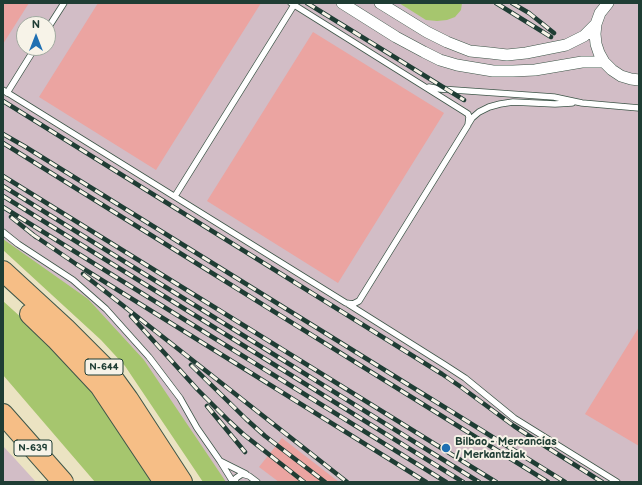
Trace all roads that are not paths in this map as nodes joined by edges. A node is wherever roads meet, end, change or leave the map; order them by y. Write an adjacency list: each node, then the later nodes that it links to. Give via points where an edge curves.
1 (64, 3): 6 (lane)
2 (342, 3): 9 (street, via 396,37 440,60 457,65 513,71 582,62)
3 (380, 3): 7 (street, via 447,42 470,51 507,55 526,54 566,45 584,36)
4 (608, 3): 7 (street)
5 (292, 4): 11 (lane); 16 (lane)
6 (56, 16)
7 (596, 24): 9 (street, via 596,44)
8 (29, 56): 12 (lane)
9 (604, 62): 10 (street, via 621,76)
10 (639, 80)
11 (420, 83): 13 (lane, via 440,89 554,97); 15 (lane, via 468,114)
12 (5, 91): 16 (lane)
13 (582, 103): 14 (lane); 15 (lane, via 500,104 479,112)
14 (639, 108)
15 (468, 125): 20 (lane, via 358,301 353,304)
16 (175, 196): 20 (lane)
17 (3, 232): 22 (lane, via 73,280 106,310 149,357 180,398)
18 (3, 271): 26 (highway, N-644, via 107,370)
19 (3, 288): 25 (highway, N-644, via 100,386)
20 (346, 303): 29 (lane, via 445,364 514,418)
21 (3, 414): 24 (highway, N-639)
22 (220, 461): 23 (lane); 27 (lane)
23 (246, 474): 27 (lane, via 242,474); 28 (lane)
24 (63, 482)
25 (164, 482)
26 (182, 482)
27 (234, 482)
28 (257, 482)
29 (617, 482)

